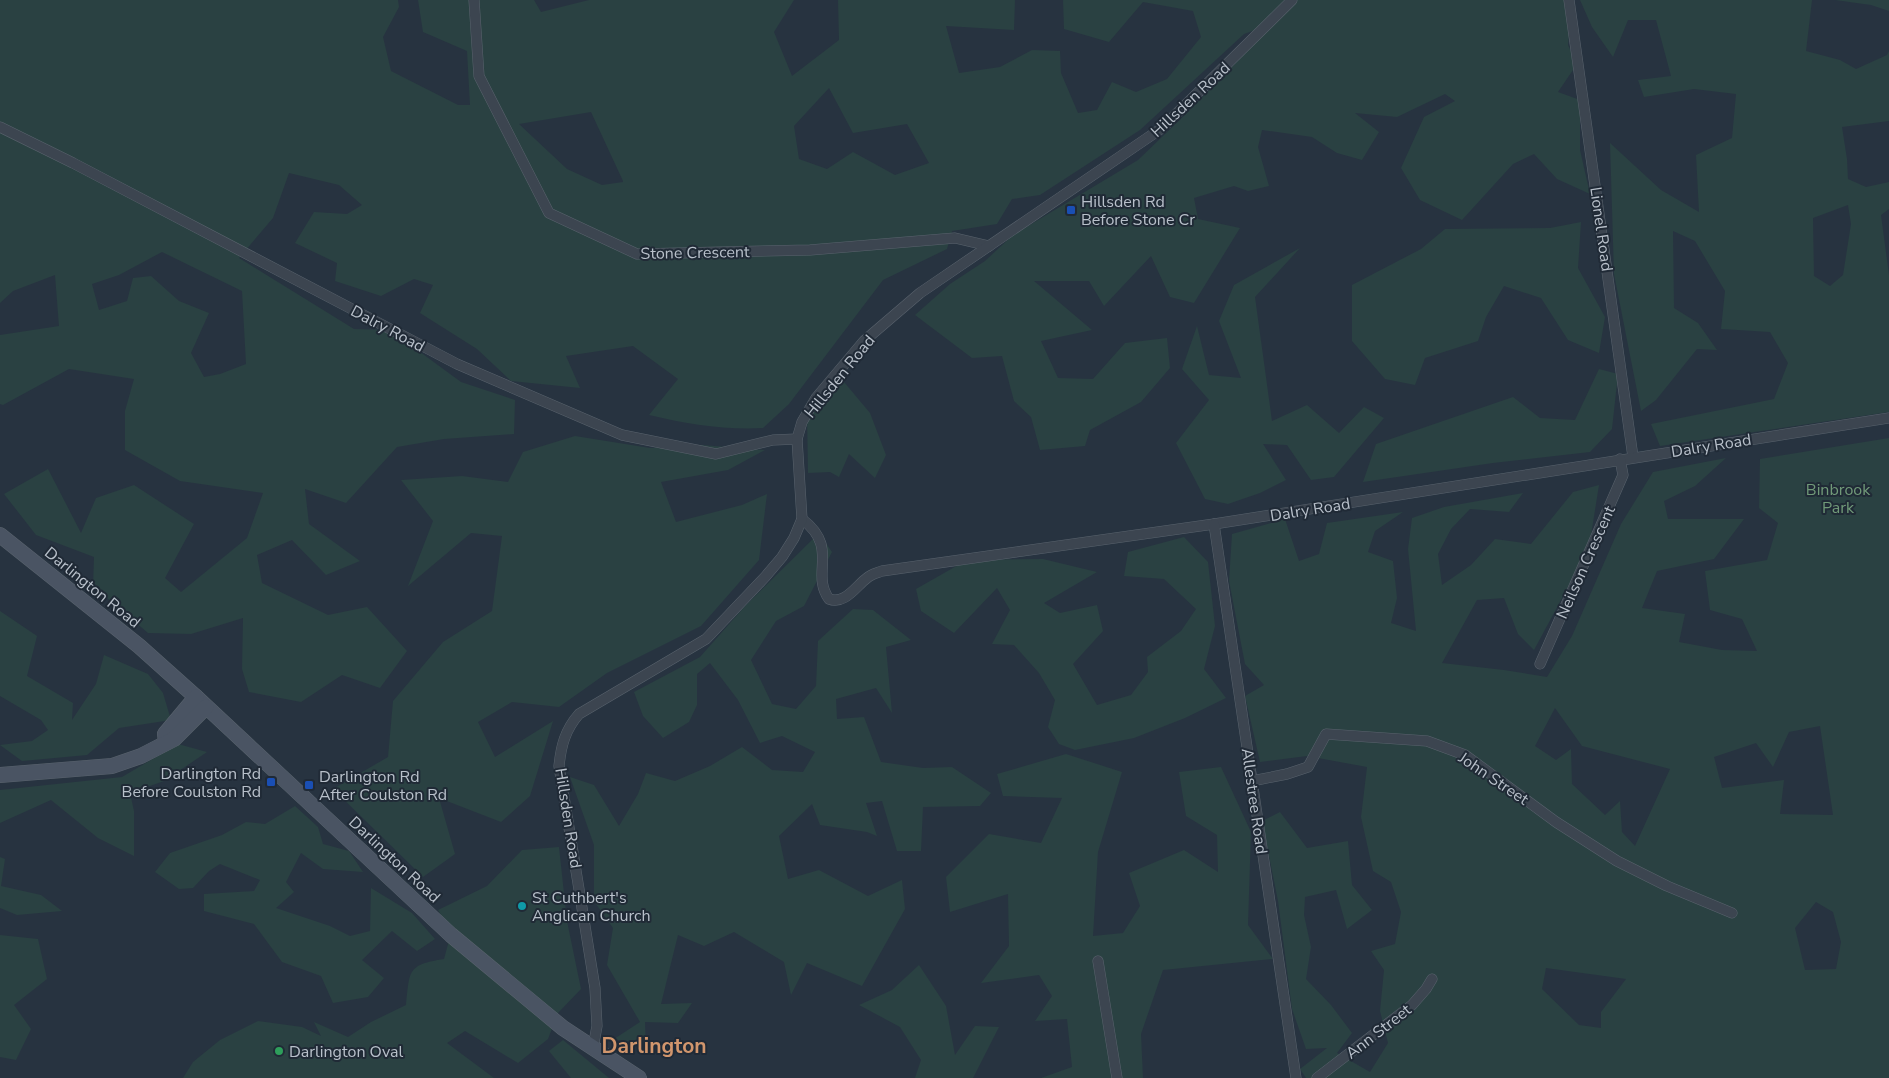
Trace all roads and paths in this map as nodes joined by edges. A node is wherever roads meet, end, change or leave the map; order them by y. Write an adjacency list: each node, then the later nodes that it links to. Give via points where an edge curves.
1 (474, 0): 5 (street, Stone Crescent, via 478,76 549,213 637,254 810,250 955,238)
2 (1292, 0): 5 (street, Hillsden Road, via 1162,128)
3 (1569, 0): 8 (street, Lionel Road)
4 (0, 127): 7 (street, Dalry Road, via 457,364 622,435 716,454 773,440)
5 (989, 246): 7 (street, Hillsden Road, via 920,293 864,341 816,398 802,422)
6 (1889, 418): 8 (street, Dalry Road)
7 (798, 440): 10 (street, Hillsden Road)
8 (1633, 457): 9 (street, Dalry Road)
9 (1620, 460): 11 (street, Dalry Road); 13 (street, Neilson Crescent, via 1623,475)
10 (802, 519): 11 (street, Dalry Road, via 821,541 823,585 829,600 833,601 845,597 868,576 882,571); 20 (street, Hillsden Road, via 794,538 776,563 706,639 579,714 566,733 559,766 595,988 597,1026)
11 (1214, 524): 16 (street, Allestree Road)
12 (0, 535): 14 (street, Darlington Road, via 139,646)
13 (1540, 664)
14 (201, 702): 15 (street, via 174,739 141,756 112,766); 20 (street, Darlington Road, via 451,935 563,1028)
15 (0, 775)
16 (1252, 781): 17 (street, John Street, via 1308,767 1326,734 1427,741 1465,755 1556,822 1617,861); 23 (street, Allestree Road)
17 (1732, 914)
18 (1098, 961): 22 (street)
19 (1432, 979): 24 (street, Ann Street, via 1412,1005)
20 (593, 1048): 21 (street, Darlington Road)
21 (640, 1078)
22 (1117, 1078)
23 (1296, 1078)
24 (1317, 1078)

